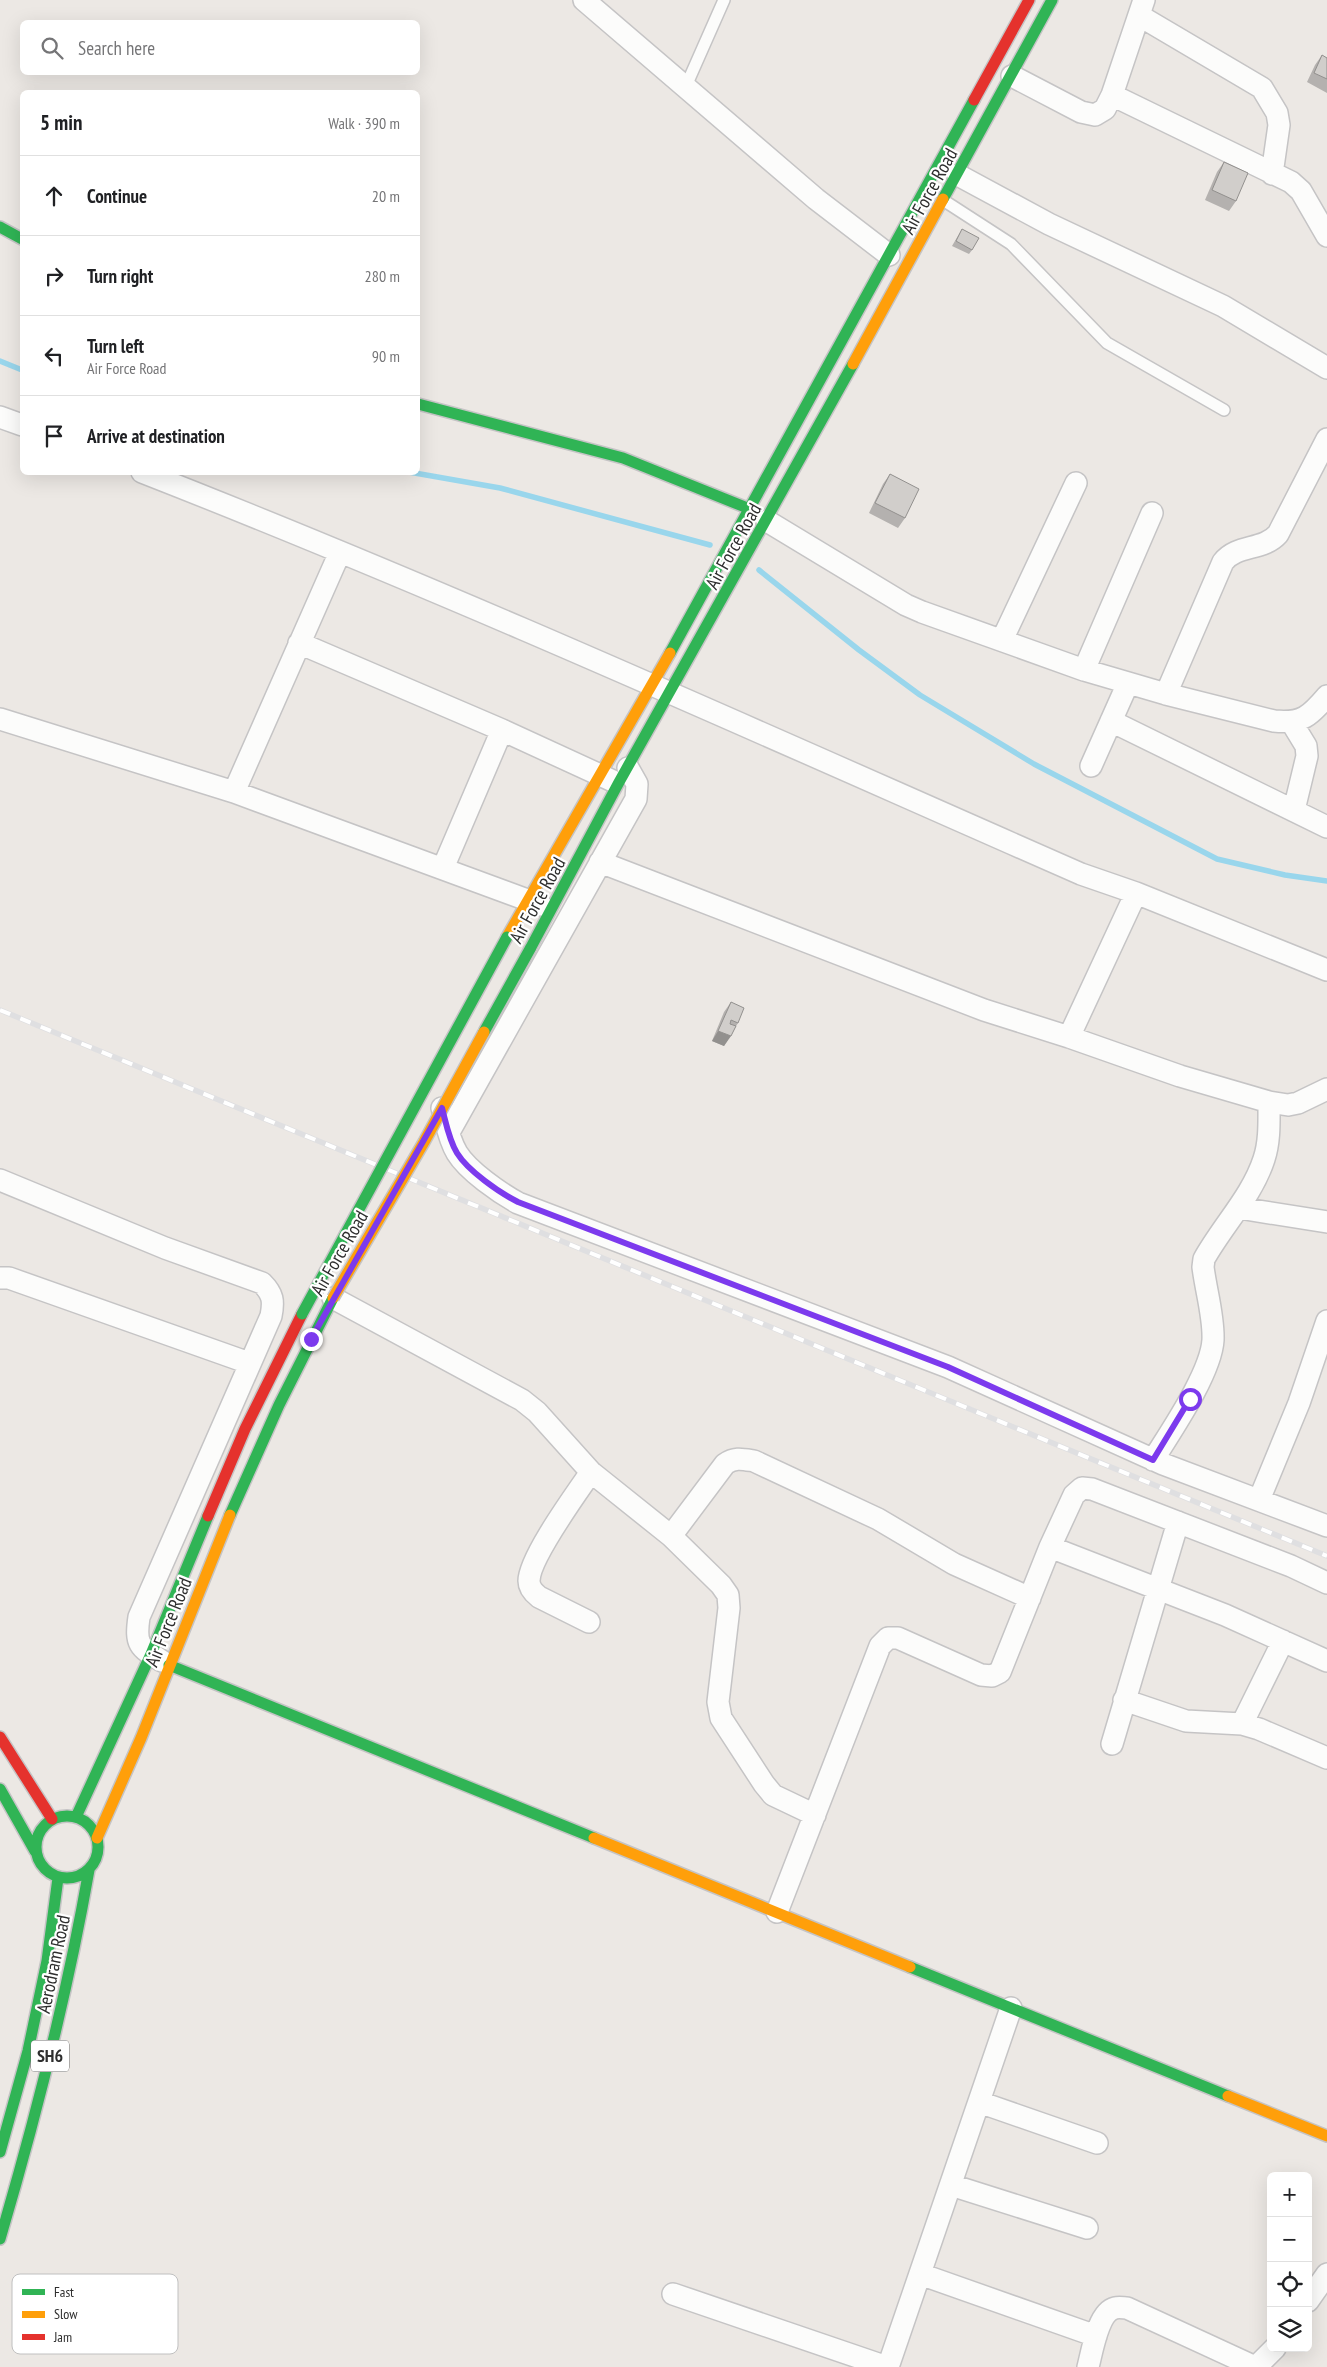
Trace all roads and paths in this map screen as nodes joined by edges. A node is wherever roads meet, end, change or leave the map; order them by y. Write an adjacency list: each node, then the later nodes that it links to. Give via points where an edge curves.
1 (584, 0): 7 (street)
2 (724, 0): 7 (lane)
3 (1029, 0): 15 (main road, Air Force Road)
4 (1052, 0): 6 (main road, Air Force Road)
5 (1142, 8): 8 (street); 9 (street, via 1262,88 1277,112 1279,125)
6 (1012, 76): 8 (street, via 1081,112 1095,115 1105,109); 10 (main road, Air Force Road)
7 (686, 86): 15 (street, via 816,198)
8 (1112, 96): 9 (street)
9 (1272, 174): 13 (street, via 1291,182 1301,192)
10 (958, 175): 11 (main road, Air Force Road); 16 (street, via 1049,224 1239,315)
11 (943, 200): 18 (lane, via 1011,244 1107,343); 26 (main road, Air Force Road)
12 (0, 227): 14 (main road)
13 (1327, 236)
14 (20, 239)
15 (889, 254): 24 (main road, Air Force Road)
16 (1327, 368)
17 (420, 405): 24 (main road, via 630,460)
18 (1224, 410)
19 (0, 417): 20 (street)
20 (20, 425)
21 (1327, 439): 33 (street, via 1278,534 1271,542 1236,551 1223,562)
22 (149, 475): 27 (street)
23 (1076, 483): 28 (street)
24 (750, 509): 32 (main road, Air Force Road)
25 (1152, 512): 30 (street)
26 (767, 521): 28 (street, via 906,605); 32 (main road, Air Force Road)
27 (340, 552): 29 (street); 32 (street)
28 (1002, 640): 30 (street)
29 (299, 643): 38 (street); 42 (street)
30 (1084, 670): 31 (street)
31 (1128, 684): 33 (street); 36 (street)
32 (662, 690): 40 (main road, Air Force Road); 41 (main road, Air Force Road); 47 (street, via 1081,874)
33 (1166, 694): 37 (street)
34 (1323, 706): 37 (street)
35 (0, 719): 42 (street)
36 (1111, 721): 39 (street); 43 (street)
37 (1292, 723): 43 (street, via 1306,746 1307,756)
38 (502, 730): 40 (street); 46 (street)
39 (1091, 766)
40 (599, 775): 41 (street); 48 (main road, Air Force Road)
41 (623, 776): 45 (street, via 637,784 636,799); 49 (main road, Air Force Road)
42 (234, 792): 46 (street)
43 (1294, 810): 44 (street)
44 (1327, 826)
45 (600, 862): 51 (street, via 984,1010); 55 (street)
46 (443, 868): 48 (street)
47 (1136, 893): 50 (street); 51 (street)
48 (527, 899): 49 (street); 75 (main road, Air Force Road, bridge, via 302,1314 245,1429)
49 (553, 909): 54 (main road, Air Force Road, bridge)
50 (1327, 970)
51 (1069, 1036): 53 (street, via 1180,1076)
52 (1327, 1089): 53 (street, via 1298,1103)
53 (1269, 1102): 57 (street, via 1269,1134 1264,1158)
54 (442, 1108): 55 (street); 60 (main road, Air Force Road, bridge)
55 (449, 1132): 63 (street, via 462,1161 518,1202 948,1367)
56 (0, 1180): 62 (street, via 164,1248 262,1283 272,1293 274,1303)
57 (1239, 1208): 58 (street); 63 (street, via 1204,1258 1213,1339 1211,1351 1190,1399)
58 (1327, 1222)
59 (0, 1278): 62 (street, via 8,1278)
60 (333, 1298): 64 (street, via 522,1400 537,1412); 77 (main road, Air Force Road, via 271,1421)
61 (1327, 1320): 65 (street, via 1301,1398)
62 (249, 1363): 75 (street, via 139,1617 136,1635 142,1649)
63 (1153, 1460): 65 (street)
64 (591, 1472): 68 (street); 73 (street, via 555,1526 532,1569 529,1582 539,1597)
65 (1259, 1500): 67 (street)
66 (1178, 1522): 69 (street, via 1082,1488 1074,1496); 70 (street); 71 (street)
67 (1327, 1525)
68 (671, 1536): 72 (street, via 725,1464 733,1459 743,1459 878,1519 954,1564); 84 (street, via 728,1595 718,1702 721,1718 773,1795)
69 (1050, 1547): 71 (street); 72 (street)
70 (1327, 1583)
71 (1157, 1590): 74 (street); 78 (street)
72 (1030, 1598): 84 (street, via 1004,1664 1000,1672 992,1676 982,1675 898,1638 888,1638 880,1646)
73 (590, 1622)
74 (1283, 1641): 76 (street); 79 (street)
75 (150, 1654): 77 (street); 85 (main road, Air Force Road)
76 (1327, 1661)
77 (168, 1665): 87 (main road, Air Force Road); 91 (main road)
78 (1124, 1700): 79 (street, via 1186,1721); 81 (street)
79 (1242, 1724): 82 (street)
80 (0, 1737): 86 (main road)
81 (1112, 1744)
82 (1327, 1758)
83 (0, 1789): 88 (main road)
84 (814, 1815): 91 (street)
85 (76, 1817): 86 (main road); 87 (main road, via 87,1823)
86 (52, 1819): 88 (main road, via 36,1838)
87 (97, 1838): 89 (main road, SH6, via 98,1857)
88 (35, 1851): 90 (main road, via 39,1863)
89 (89, 1870): 90 (main road, via 82,1876); 99 (main road, Aerodram Road / SH6, via 61,2011)
90 (58, 1878): 96 (main road, Aerodram Road / SH6, via 45,1970 28,2051)
91 (776, 1912): 92 (main road)
92 (1011, 2008): 93 (street); 94 (main road)
93 (979, 2102): 95 (street); 97 (street)
94 (1327, 2136)
95 (1097, 2143)
96 (0, 2152)
97 (951, 2185): 98 (street); 100 (street)
98 (1087, 2228)
99 (0, 2239)
100 (920, 2274): 104 (street); 106 (street)
101 (1327, 2274): 103 (street)
102 (673, 2294): 106 (street)
103 (1312, 2295)
104 (1096, 2336): 107 (street); 108 (street, via 1106,2314 1115,2308 1127,2308)
105 (1271, 2352): 108 (street)
106 (887, 2367)
107 (1088, 2367)
108 (1256, 2367)

